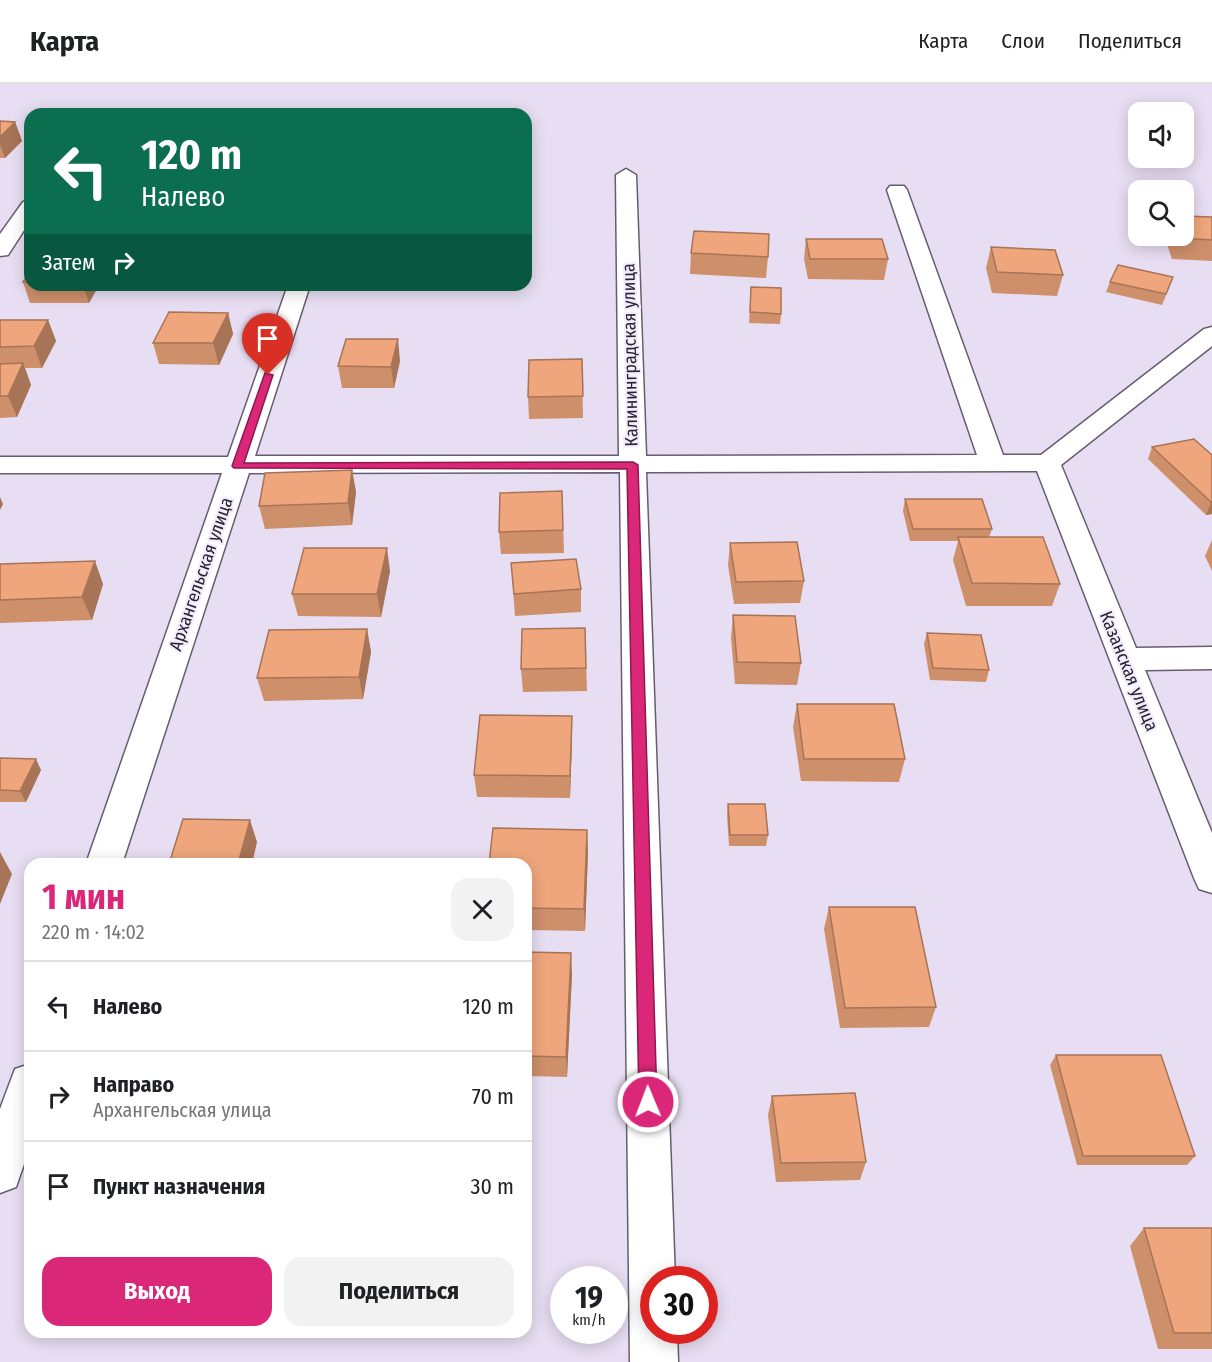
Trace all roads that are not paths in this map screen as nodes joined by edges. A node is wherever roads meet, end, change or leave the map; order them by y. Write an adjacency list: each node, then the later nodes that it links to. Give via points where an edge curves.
1 (626, 175): 10 (street, Калининградская улица)
2 (897, 190): 7 (street)
3 (24, 215): 4 (street)
4 (0, 250)
5 (297, 291): 11 (street, Архангельская улица)
6 (1212, 334): 8 (street)
7 (993, 463): 8 (street); 10 (street)
8 (1047, 463): 13 (street, Казанская улица)
9 (0, 465): 11 (street)
10 (633, 465): 11 (street); 18 (street, Калининградская улица)
11 (238, 466): 14 (street, Архангельская улица)
12 (1212, 658): 13 (street)
13 (1125, 659): 15 (street, Казанская улица)
14 (106, 858)
15 (1212, 878)
16 (24, 1101): 17 (street)
17 (0, 1172)
18 (654, 1362)

